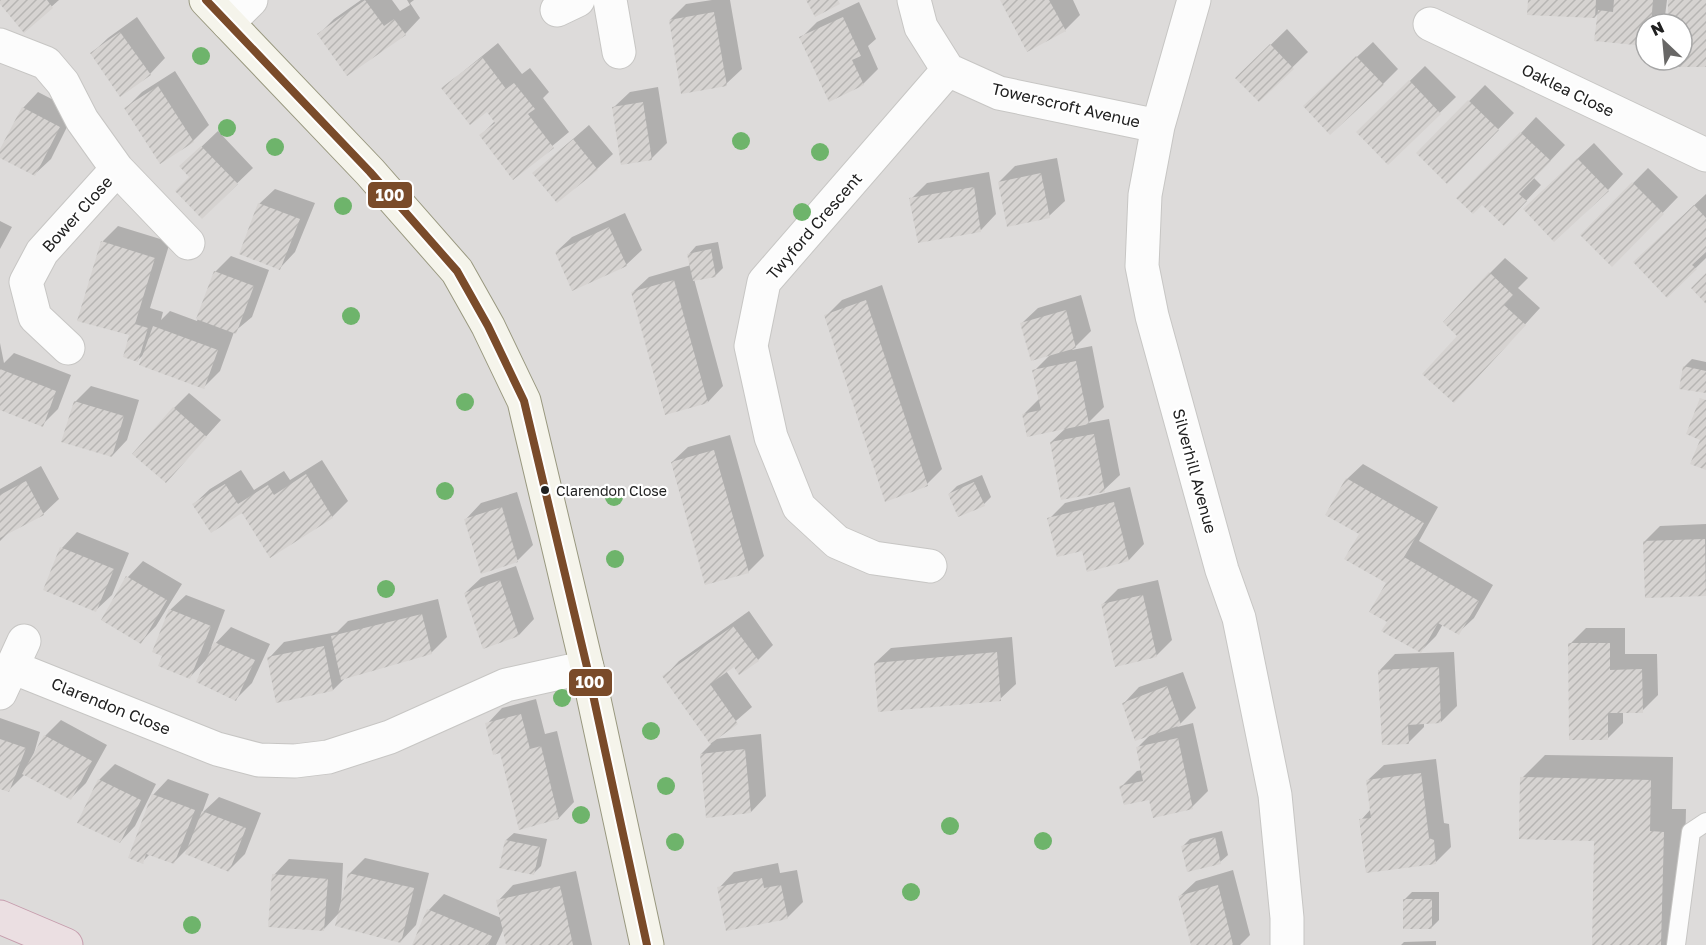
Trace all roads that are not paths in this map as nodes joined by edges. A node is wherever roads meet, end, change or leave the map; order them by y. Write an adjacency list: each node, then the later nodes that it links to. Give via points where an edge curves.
1 (206, 0): 6 (street)
2 (251, 0): 6 (street)
3 (610, 0): 9 (street)
4 (914, 0): 10 (street, via 921,27)
5 (1194, 0): 11 (street, Silverhill Avenue)
6 (228, 23): 18 (street, via 370,172 457,271 488,326 524,401)
7 (1430, 24): 12 (street, Oaklea Close)
8 (0, 45): 13 (street, Bower Close, via 46,63 63,83 82,120)
9 (619, 52)
10 (948, 70): 11 (street, Towerscroft Avenue, via 999,93); 16 (street, Twyford Crescent, via 764,282 751,346 771,437 799,507 837,542 874,558)
11 (1158, 126): 23 (street, Silverhill Avenue, via 1145,195 1142,266 1158,339 1239,618 1275,795)
12 (1706, 155)
13 (117, 170): 14 (street, Bower Close); 15 (street, Bower Close, via 42,252 26,282 35,317)
14 (188, 243)
15 (68, 348)
16 (930, 566)
17 (12, 667): 18 (street, Clarendon Close, via 217,749 259,760 294,761 328,757 390,736 506,685)
18 (587, 667): 22 (street)
19 (1706, 822): 24 (lane, via 1691,832)
20 (0, 917): 21 (highway)
21 (66, 945)
22 (647, 945)
23 (1287, 945)
24 (1676, 945)

